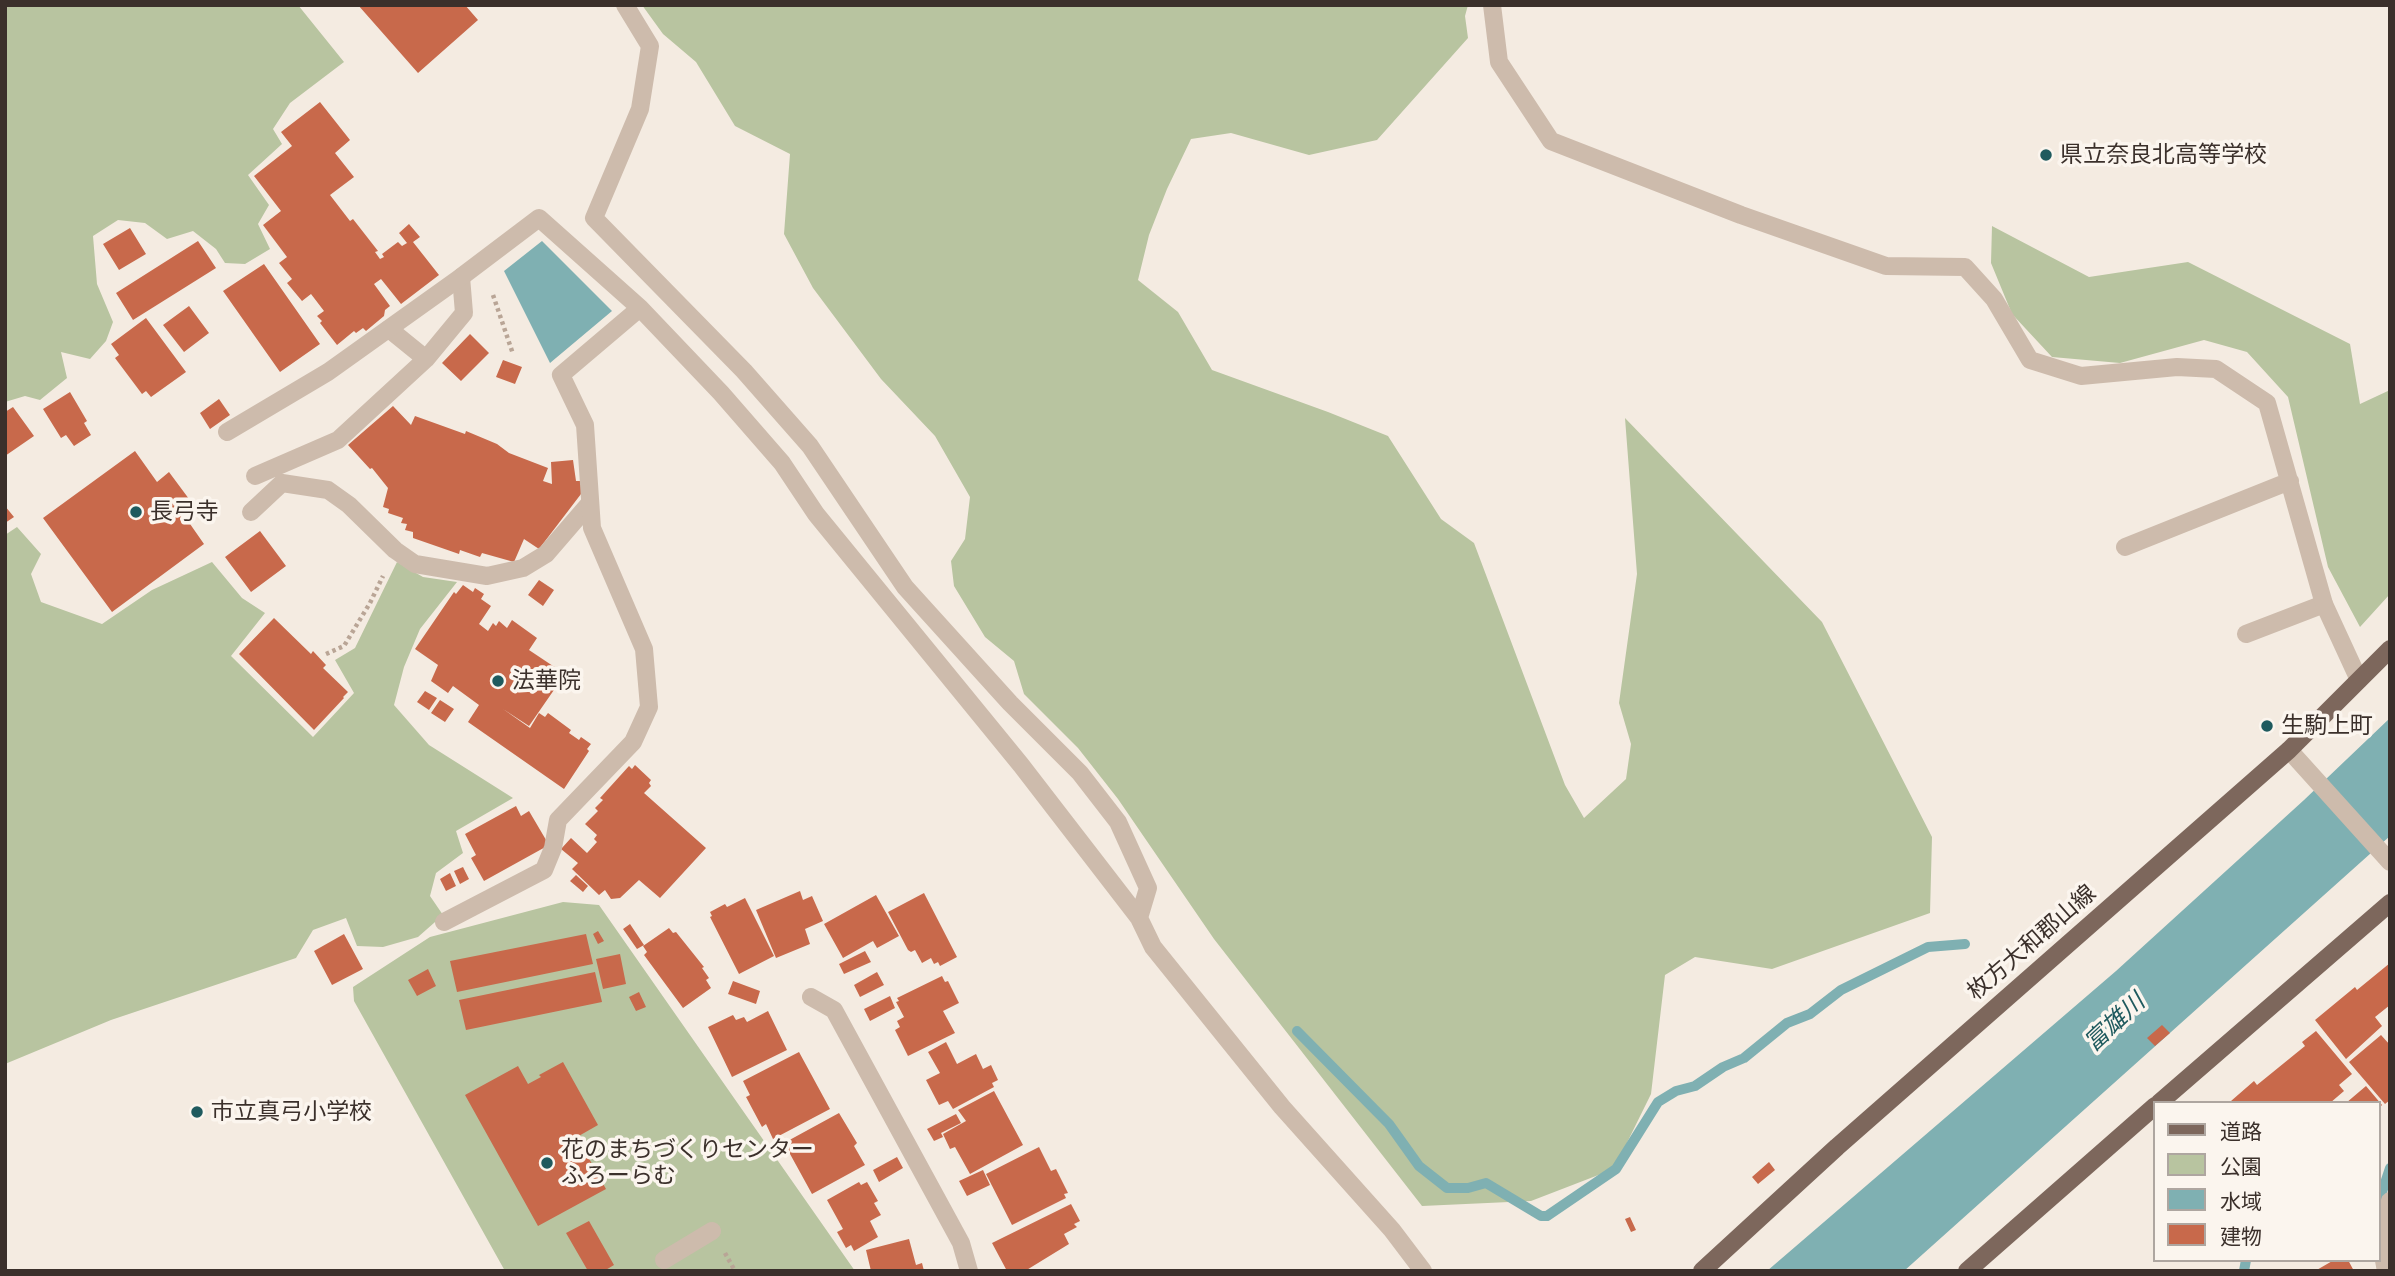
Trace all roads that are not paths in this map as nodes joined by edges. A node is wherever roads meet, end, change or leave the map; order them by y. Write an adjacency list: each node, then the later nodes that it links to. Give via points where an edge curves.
1 (625, 5): 20 (street, via 650,46 640,109 594,218 744,371 810,446 905,587 1080,773 1118,822 1148,888)
2 (1492, 5): 9 (street, via 1499,62 1550,141 1886,267 1965,267 1994,299 2030,360 2081,376 2177,367 2216,369 2267,403)
3 (461, 277): 4 (street, via 539,218); 5 (street); 6 (street, via 464,313)
4 (640, 308): 10 (street, via 561,375 585,425); 20 (street, via 782,463 816,514 1014,755)
5 (389, 329): 6 (street); 7 (street, via 328,372)
6 (426, 359): 8 (street, via 338,440)
7 (227, 432)
8 (255, 476)
9 (2290, 481): 12 (street); 13 (street)
10 (590, 503): 11 (street, via 546,554 523,568 487,576 415,564 328,490 282,483); 21 (street, via 592,528 644,649 649,707 633,742 558,820 544,870)
11 (251, 512)
12 (2126, 547)
13 (2324, 604): 14 (street); 16 (street)
14 (2246, 634)
15 (2390, 649): 16 (main road, 枚方大和郡山線)
16 (2359, 680): 17 (main road, 枚方大和郡山線)
17 (2289, 750): 18 (street); 32 (main road, 枚方大和郡山線)
18 (2390, 863)
19 (2390, 903): 23 (main road)
20 (1139, 918): 31 (street, via 1153,947)
21 (444, 922)
22 (811, 997): 30 (street, via 834,1010 961,1243)
23 (2161, 1101)
24 (2154, 1107): 33 (main road)
25 (2390, 1201): 27 (street)
26 (712, 1231): 29 (street)
27 (2381, 1235)
28 (2381, 1244): 34 (street)
29 (664, 1260)
30 (969, 1271)
31 (1423, 1271)
32 (1702, 1271)
33 (1967, 1271)
34 (2386, 1271)

